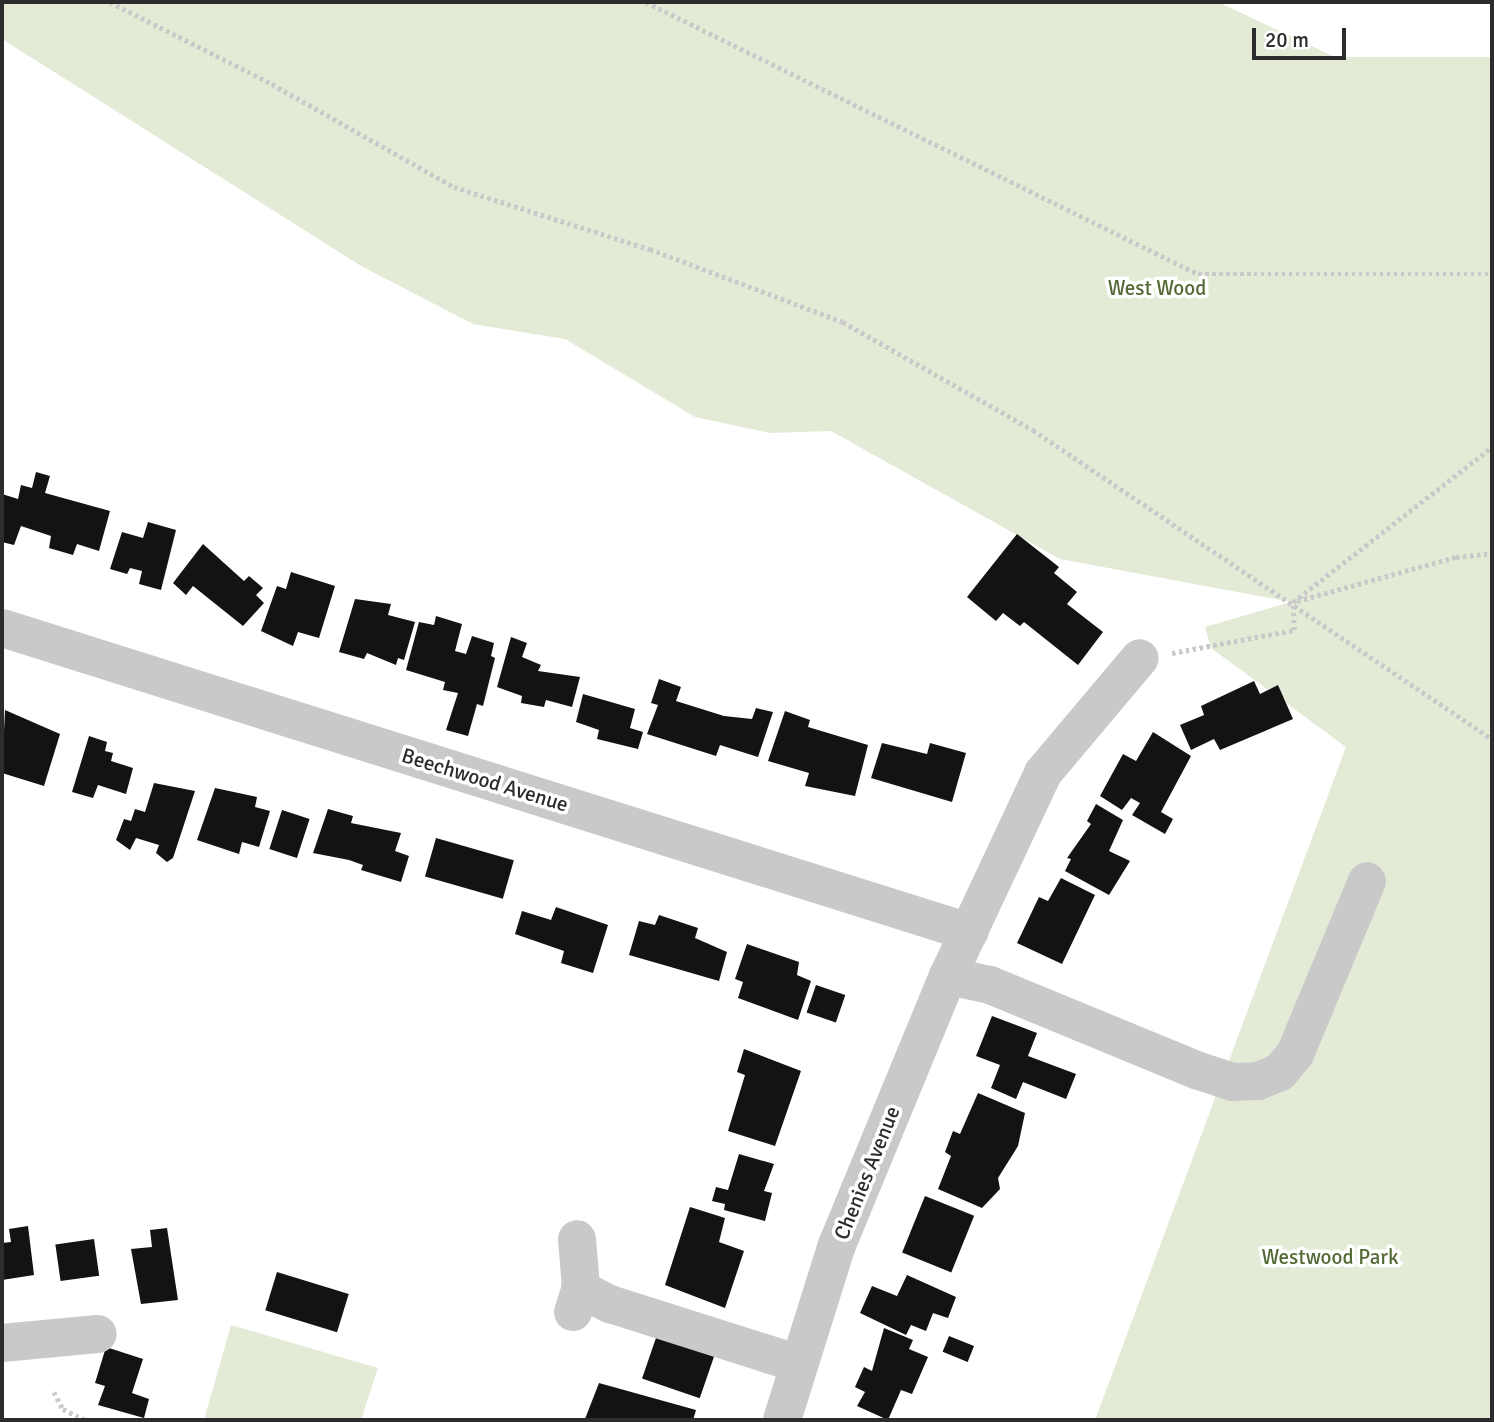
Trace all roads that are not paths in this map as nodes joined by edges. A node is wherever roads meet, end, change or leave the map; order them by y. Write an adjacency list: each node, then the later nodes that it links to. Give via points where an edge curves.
1 (2, 628): 4 (street, Beechwood Avenue)
2 (1140, 658): 4 (street, Chenies Avenue, via 1043,773)
3 (1367, 881): 5 (street, via 1295,1054 1280,1072 1258,1082 1233,1083 990,985)
4 (969, 932): 5 (street, Chenies Avenue)
5 (948, 976): 9 (street, Chenies Avenue, via 837,1245)
6 (577, 1239): 9 (street, via 576,1302 610,1304)
7 (98, 1334): 8 (street)
8 (2, 1343)
9 (799, 1364): 10 (street, Chenies Avenue)
10 (782, 1420)

